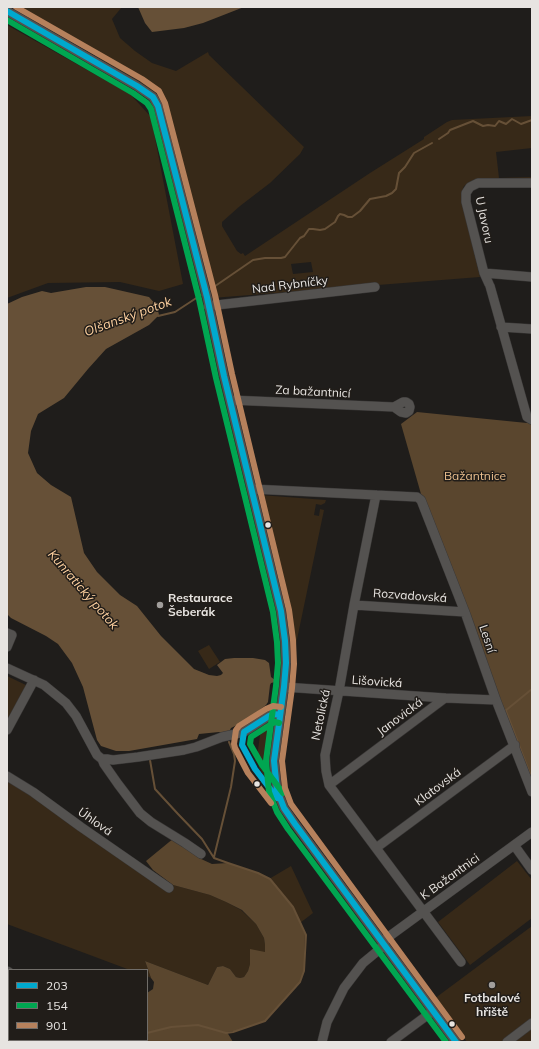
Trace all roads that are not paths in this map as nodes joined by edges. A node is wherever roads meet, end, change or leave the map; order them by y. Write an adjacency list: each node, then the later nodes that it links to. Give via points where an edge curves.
1 (7, 11): 6 (street, via 153,97 161,116)
2 (532, 183): 3 (street, U Javoru, via 478,183 470,187 466,193)
3 (484, 273): 4 (street); 7 (street)
4 (532, 277)
5 (375, 286): 6 (street, Nad Rybníčky)
6 (207, 298): 9 (street)
7 (501, 326): 8 (street); 11 (street, via 527,417)
8 (532, 329)
9 (230, 400): 10 (street, Za bažantnicí); 12 (street)
10 (394, 407)
11 (531, 420)
12 (252, 489): 13 (street); 20 (street, via 283,623 286,650)
13 (376, 495): 14 (street, Netolická); 15 (street, Lesní, via 417,497 422,500)
14 (354, 605): 15 (street, Rozvadovská); 21 (street, Netolická)
15 (465, 612): 23 (street, Lesní)
16 (7, 633): 17 (street, via 12,635)
17 (7, 647)
18 (7, 668): 19 (street)
19 (34, 680): 25 (street); 27 (street, via 66,703 76,716 97,756)
20 (284, 687): 21 (street, Lišovická); 24 (street)
21 (339, 691): 22 (street, Lišovická); 29 (street, Netolická, via 325,755)
22 (445, 698): 23 (street); 29 (street, Janovická)
23 (496, 700): 26 (street, Lesní)
24 (280, 715): 27 (street, via 269,716 244,732 184,750 114,760); 38 (street, via 274,761 281,802)
25 (7, 730)
26 (515, 745): 30 (street, Lesní); 33 (street, Klatovská)
27 (102, 759): 34 (street, via 140,813)
28 (7, 776): 36 (street, Úhlová)
29 (330, 785): 33 (street, Netolická)
30 (532, 792)
31 (532, 832): 32 (street, K Bažantnici)
32 (514, 845): 35 (street); 37 (street, K Bažantnici)
33 (376, 848): 37 (street, Netolická)
34 (201, 854)
35 (532, 870)
36 (169, 888)
37 (423, 912): 38 (street, K Bažantnici); 39 (street, Netolická)
38 (383, 943): 40 (street); 42 (street, K Bažantnici, via 344,988)
39 (461, 962)
40 (433, 1011): 43 (street); 44 (street)
41 (532, 1023): 45 (street)
42 (322, 1042)
43 (391, 1042)
44 (456, 1042)
45 (507, 1042)

